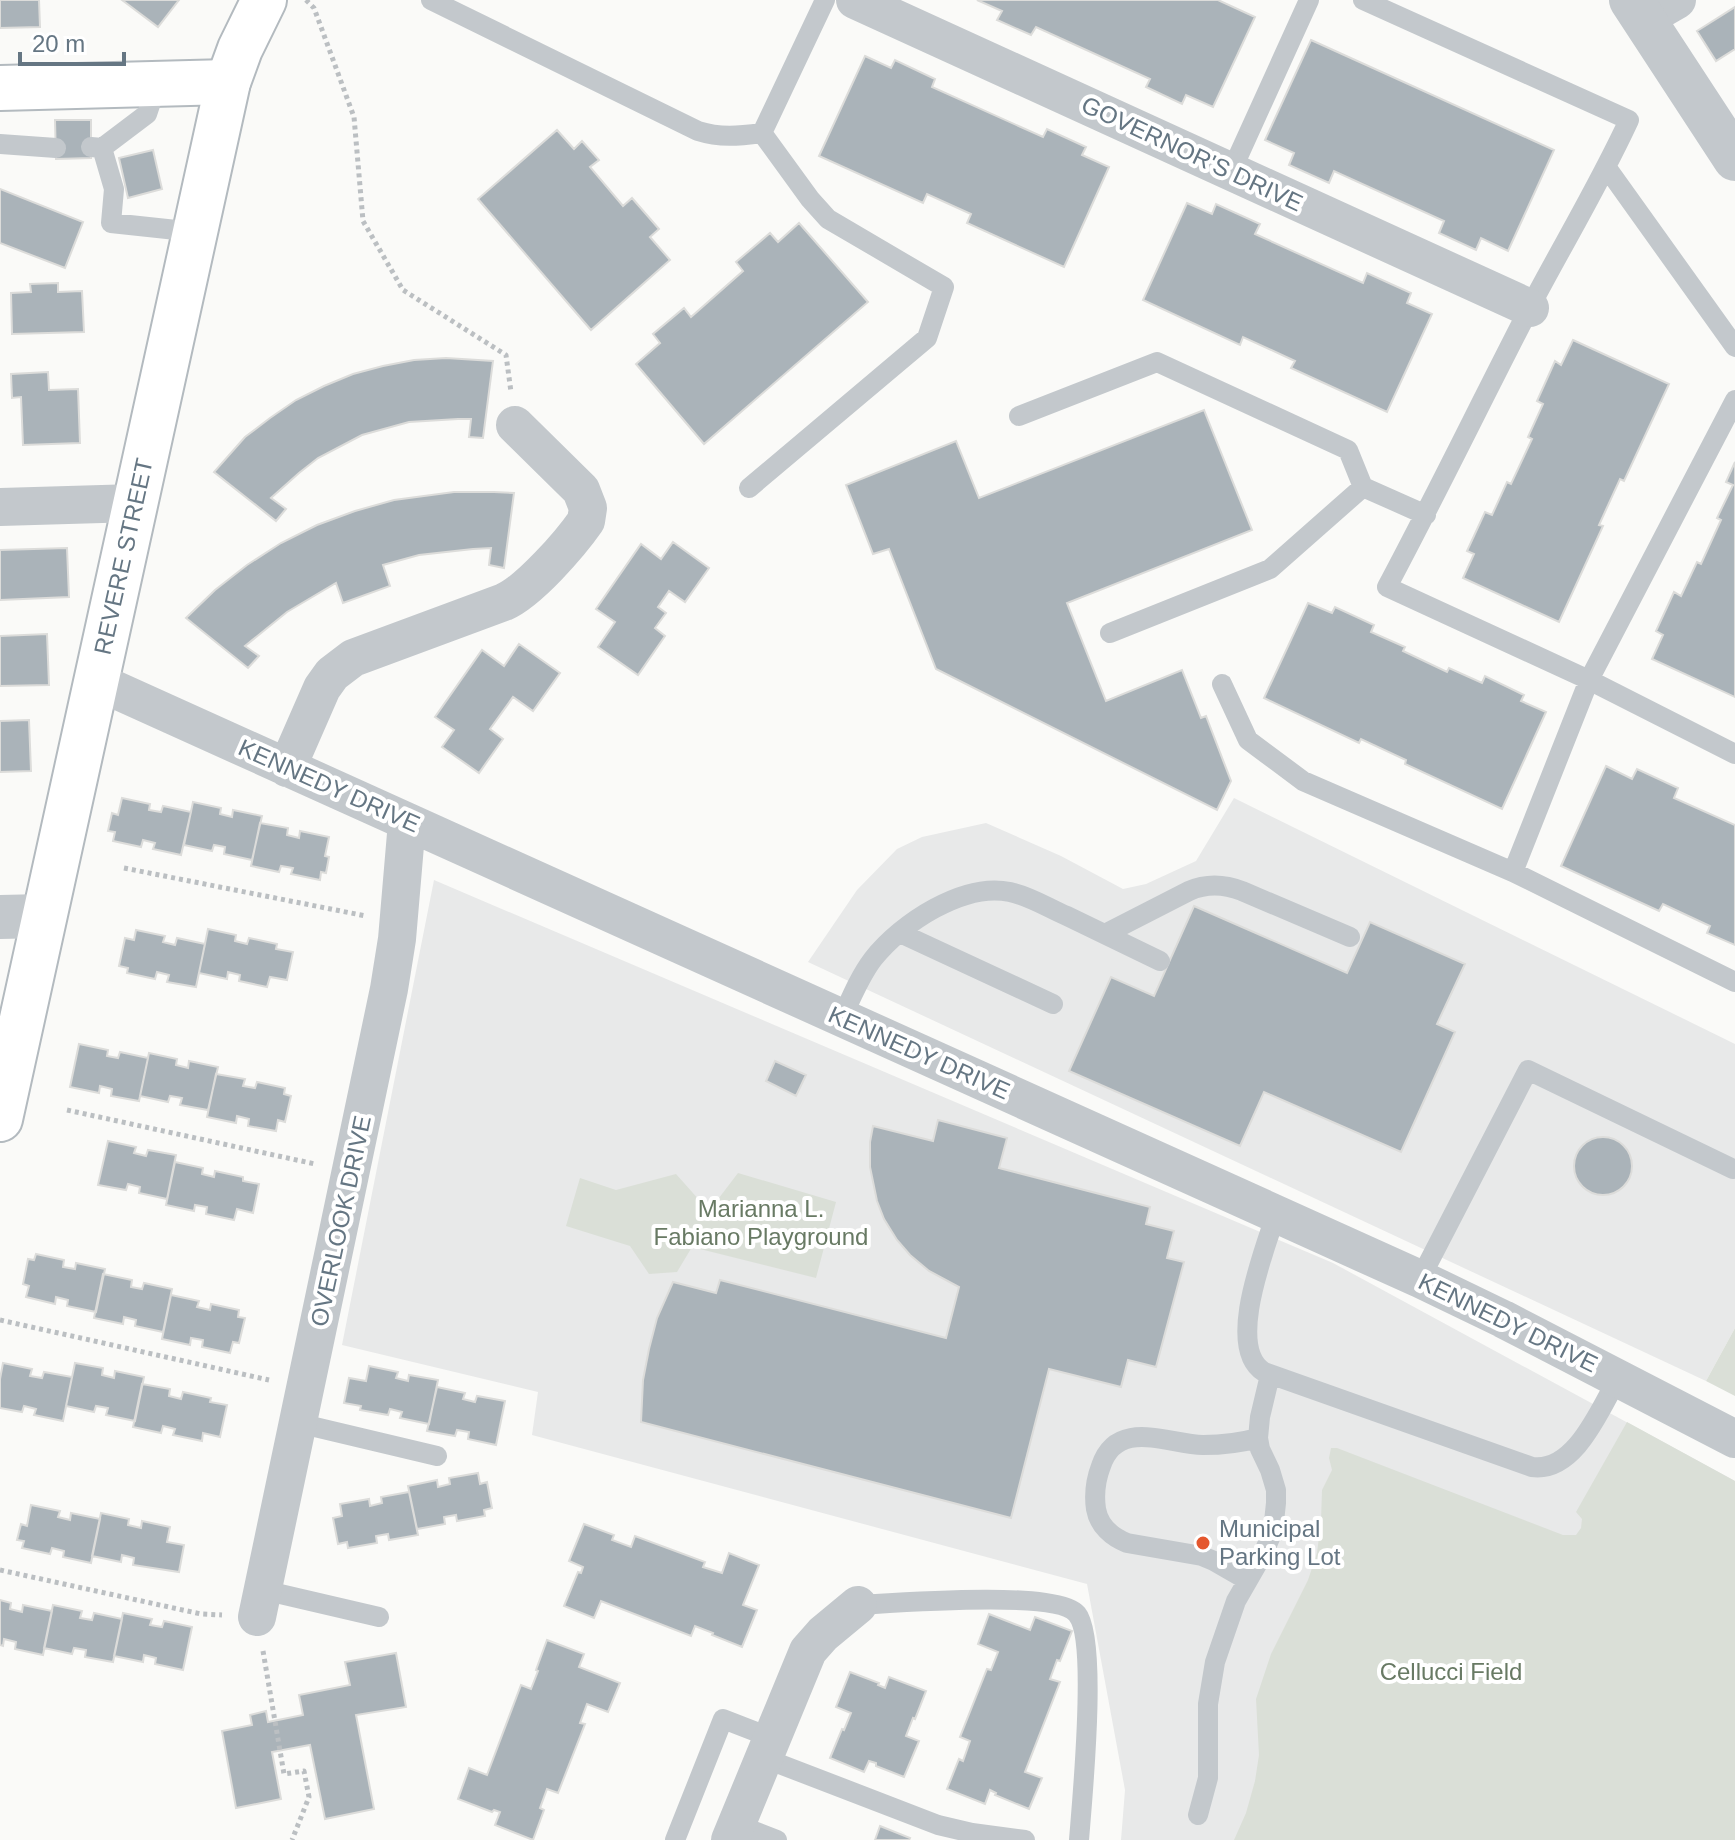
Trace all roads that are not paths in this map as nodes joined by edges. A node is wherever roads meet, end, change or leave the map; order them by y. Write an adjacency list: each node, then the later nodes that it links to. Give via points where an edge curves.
1 (264, 0): 8 (main road, REVERE STREET)
2 (431, 0): 11 (lane, via 698,131 736,137)
3 (825, 0): 11 (lane)
4 (855, 0): 16 (street, GOVERNOR'S DRIVE)
5 (1309, 0): 16 (lane)
6 (1363, 0): 15 (lane, via 1629,120)
7 (1651, 6): 14 (street)
8 (228, 82): 9 (main road); 17 (main road, REVERE STREET)
9 (157, 84): 10 (main road); 17 (lane, via 147,114 97,148 114,189 111,223)
10 (0, 88)
11 (762, 133): 24 (lane, via 828,219 944,287 927,338)
12 (0, 144): 13 (lane)
13 (56, 148)
14 (1735, 159)
15 (1607, 168): 18 (lane); 19 (lane)
16 (1231, 172): 18 (street, GOVERNOR'S DRIVE)
17 (195, 232): 25 (main road, REVERE STREET)
18 (1530, 308): 27 (lane)
19 (1735, 347)
20 (1735, 400): 29 (lane)
21 (1019, 416): 23 (lane, via 1157,362 1348,450)
22 (515, 425): 33 (street, via 581,490 588,508 586,521 518,595 339,668 322,688)
23 (1363, 487): 27 (lane); 28 (lane, via 1270,569)
24 (749, 488)
25 (136, 503): 26 (street); 30 (main road, REVERE STREET)
26 (0, 507)
27 (1426, 515): 29 (lane, via 1387,587)
28 (1110, 633)
29 (1589, 680): 32 (lane); 35 (lane)
30 (96, 681): 33 (street, KENNEDY DRIVE); 36 (main road, REVERE STREET)
31 (1222, 684): 35 (lane, via 1248,740 1303,781)
32 (1735, 754)
33 (287, 768): 34 (street, KENNEDY DRIVE)
34 (407, 822): 44 (street, KENNEDY DRIVE); 51 (street, OVERLOOK DRIVE, via 388,998)
35 (1513, 872): 42 (lane)
36 (44, 916): 37 (street); 45 (main road, REVERE STREET)
37 (0, 917)
38 (900, 933): 39 (lane, via 946,903 992,890 1023,895); 43 (lane); 44 (lane, via 873,959)
39 (1105, 934): 40 (lane, via 1211,885 1233,887); 41 (lane)
40 (1350, 937)
41 (1160, 961)
42 (1735, 982)
43 (1053, 1004)
44 (842, 1018): 47 (street, KENNEDY DRIVE)
45 (0, 1119)
46 (1733, 1169): 48 (lane, via 1528,1070)
47 (1276, 1214): 48 (street, KENNEDY DRIVE); 49 (lane, via 1246,1332 1252,1362)
48 (1420, 1279): 50 (street, KENNEDY DRIVE)
49 (1270, 1375): 50 (lane, via 1540,1468 1573,1452); 52 (lane)
50 (1618, 1378): 53 (street, KENNEDY DRIVE)
51 (302, 1405): 54 (lane); 56 (street, OVERLOOK DRIVE)
52 (1258, 1438): 55 (lane, via 1276,1490 1275,1517 1268,1543); 55 (lane, via 1215,1445 1147,1436 1124,1440 1106,1454 1096,1485 1100,1521 1117,1539 1202,1556)
53 (1735, 1439)
54 (437, 1456)
55 (1247, 1580): 60 (lane, via 1215,1662 1208,1704 1208,1778)
56 (260, 1603): 58 (lane)
57 (858, 1605): 59 (street, via 808,1651); 65 (lane, via 1002,1599 1053,1604 1078,1615 1087,1675)
58 (379, 1617)
59 (768, 1748): 61 (street); 62 (lane, via 723,1719); 64 (lane, via 938,1825)
60 (1198, 1815)
61 (733, 1832): 63 (lane)
62 (675, 1840)
63 (777, 1840)
64 (1025, 1840)
65 (1079, 1840)

